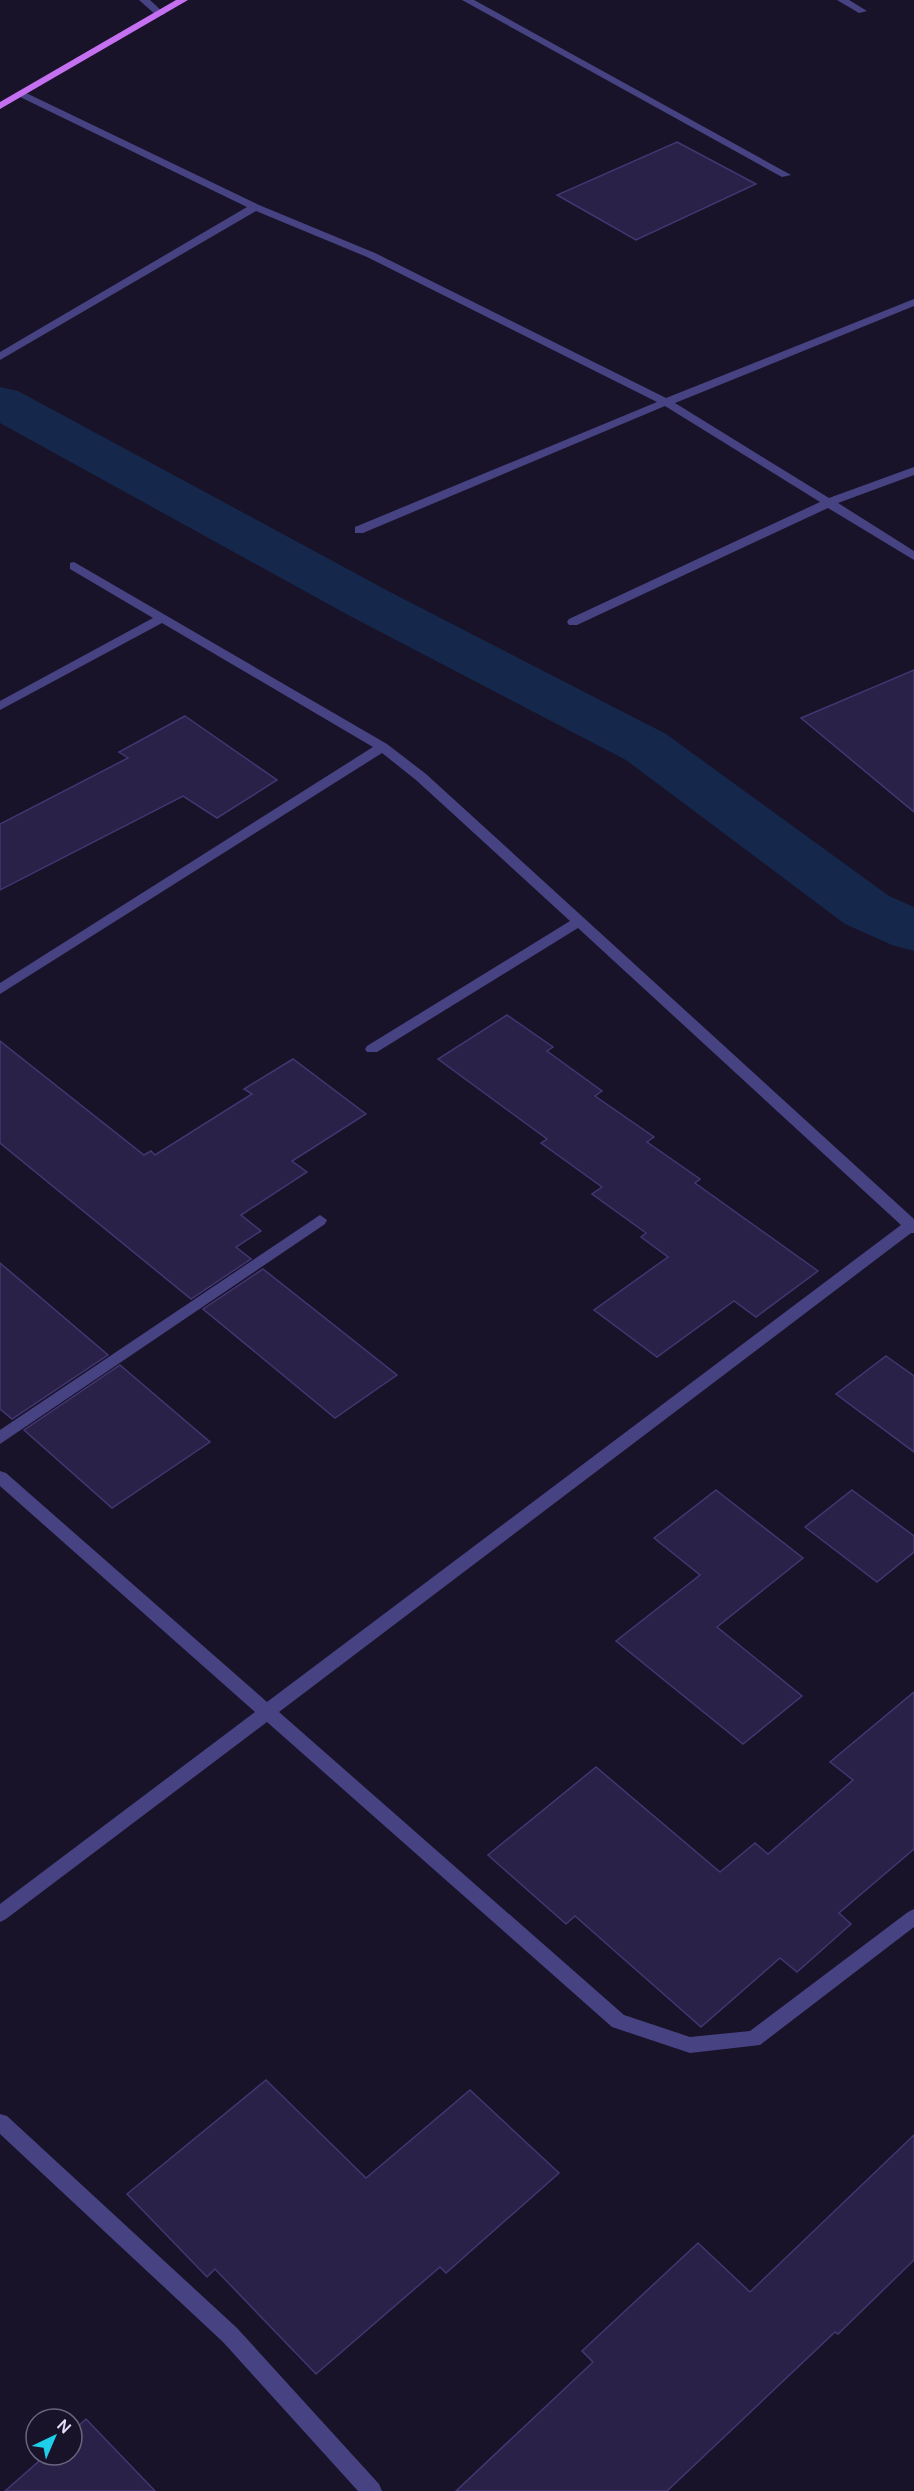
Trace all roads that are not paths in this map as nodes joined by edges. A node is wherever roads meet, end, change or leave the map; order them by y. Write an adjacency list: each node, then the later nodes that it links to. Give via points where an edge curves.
1 (144, 0): 6 (street)
2 (183, 0): 6 (main road)
3 (467, 0): 9 (street)
4 (842, 0): 5 (street)
5 (862, 10)
6 (160, 14): 7 (main road)
7 (22, 94): 8 (main road); 10 (street)
8 (0, 106)
9 (786, 175)
10 (255, 207): 12 (street); 13 (street, via 371,255)
11 (914, 302): 13 (street)
12 (0, 357)
13 (666, 402): 15 (street); 16 (street)
14 (914, 471): 15 (street)
15 (828, 503): 17 (street); 20 (street)
16 (359, 530)
17 (914, 556)
18 (74, 566): 19 (street)
19 (162, 618): 21 (street); 22 (street)
20 (573, 622)
21 (0, 706)
22 (382, 747): 23 (street, via 421,777); 24 (street)
23 (579, 921): 25 (street); 27 (street)
24 (0, 989)
25 (372, 1049)
26 (320, 1220): 28 (street)
27 (912, 1227): 30 (street)
28 (0, 1438)
29 (0, 1477): 30 (street)
30 (265, 1712): 31 (street); 32 (street, via 618,2021 690,2045 754,2039)
31 (0, 1914)
32 (914, 1917)
33 (0, 2121): 34 (street, via 230,2335)
34 (372, 2491)

